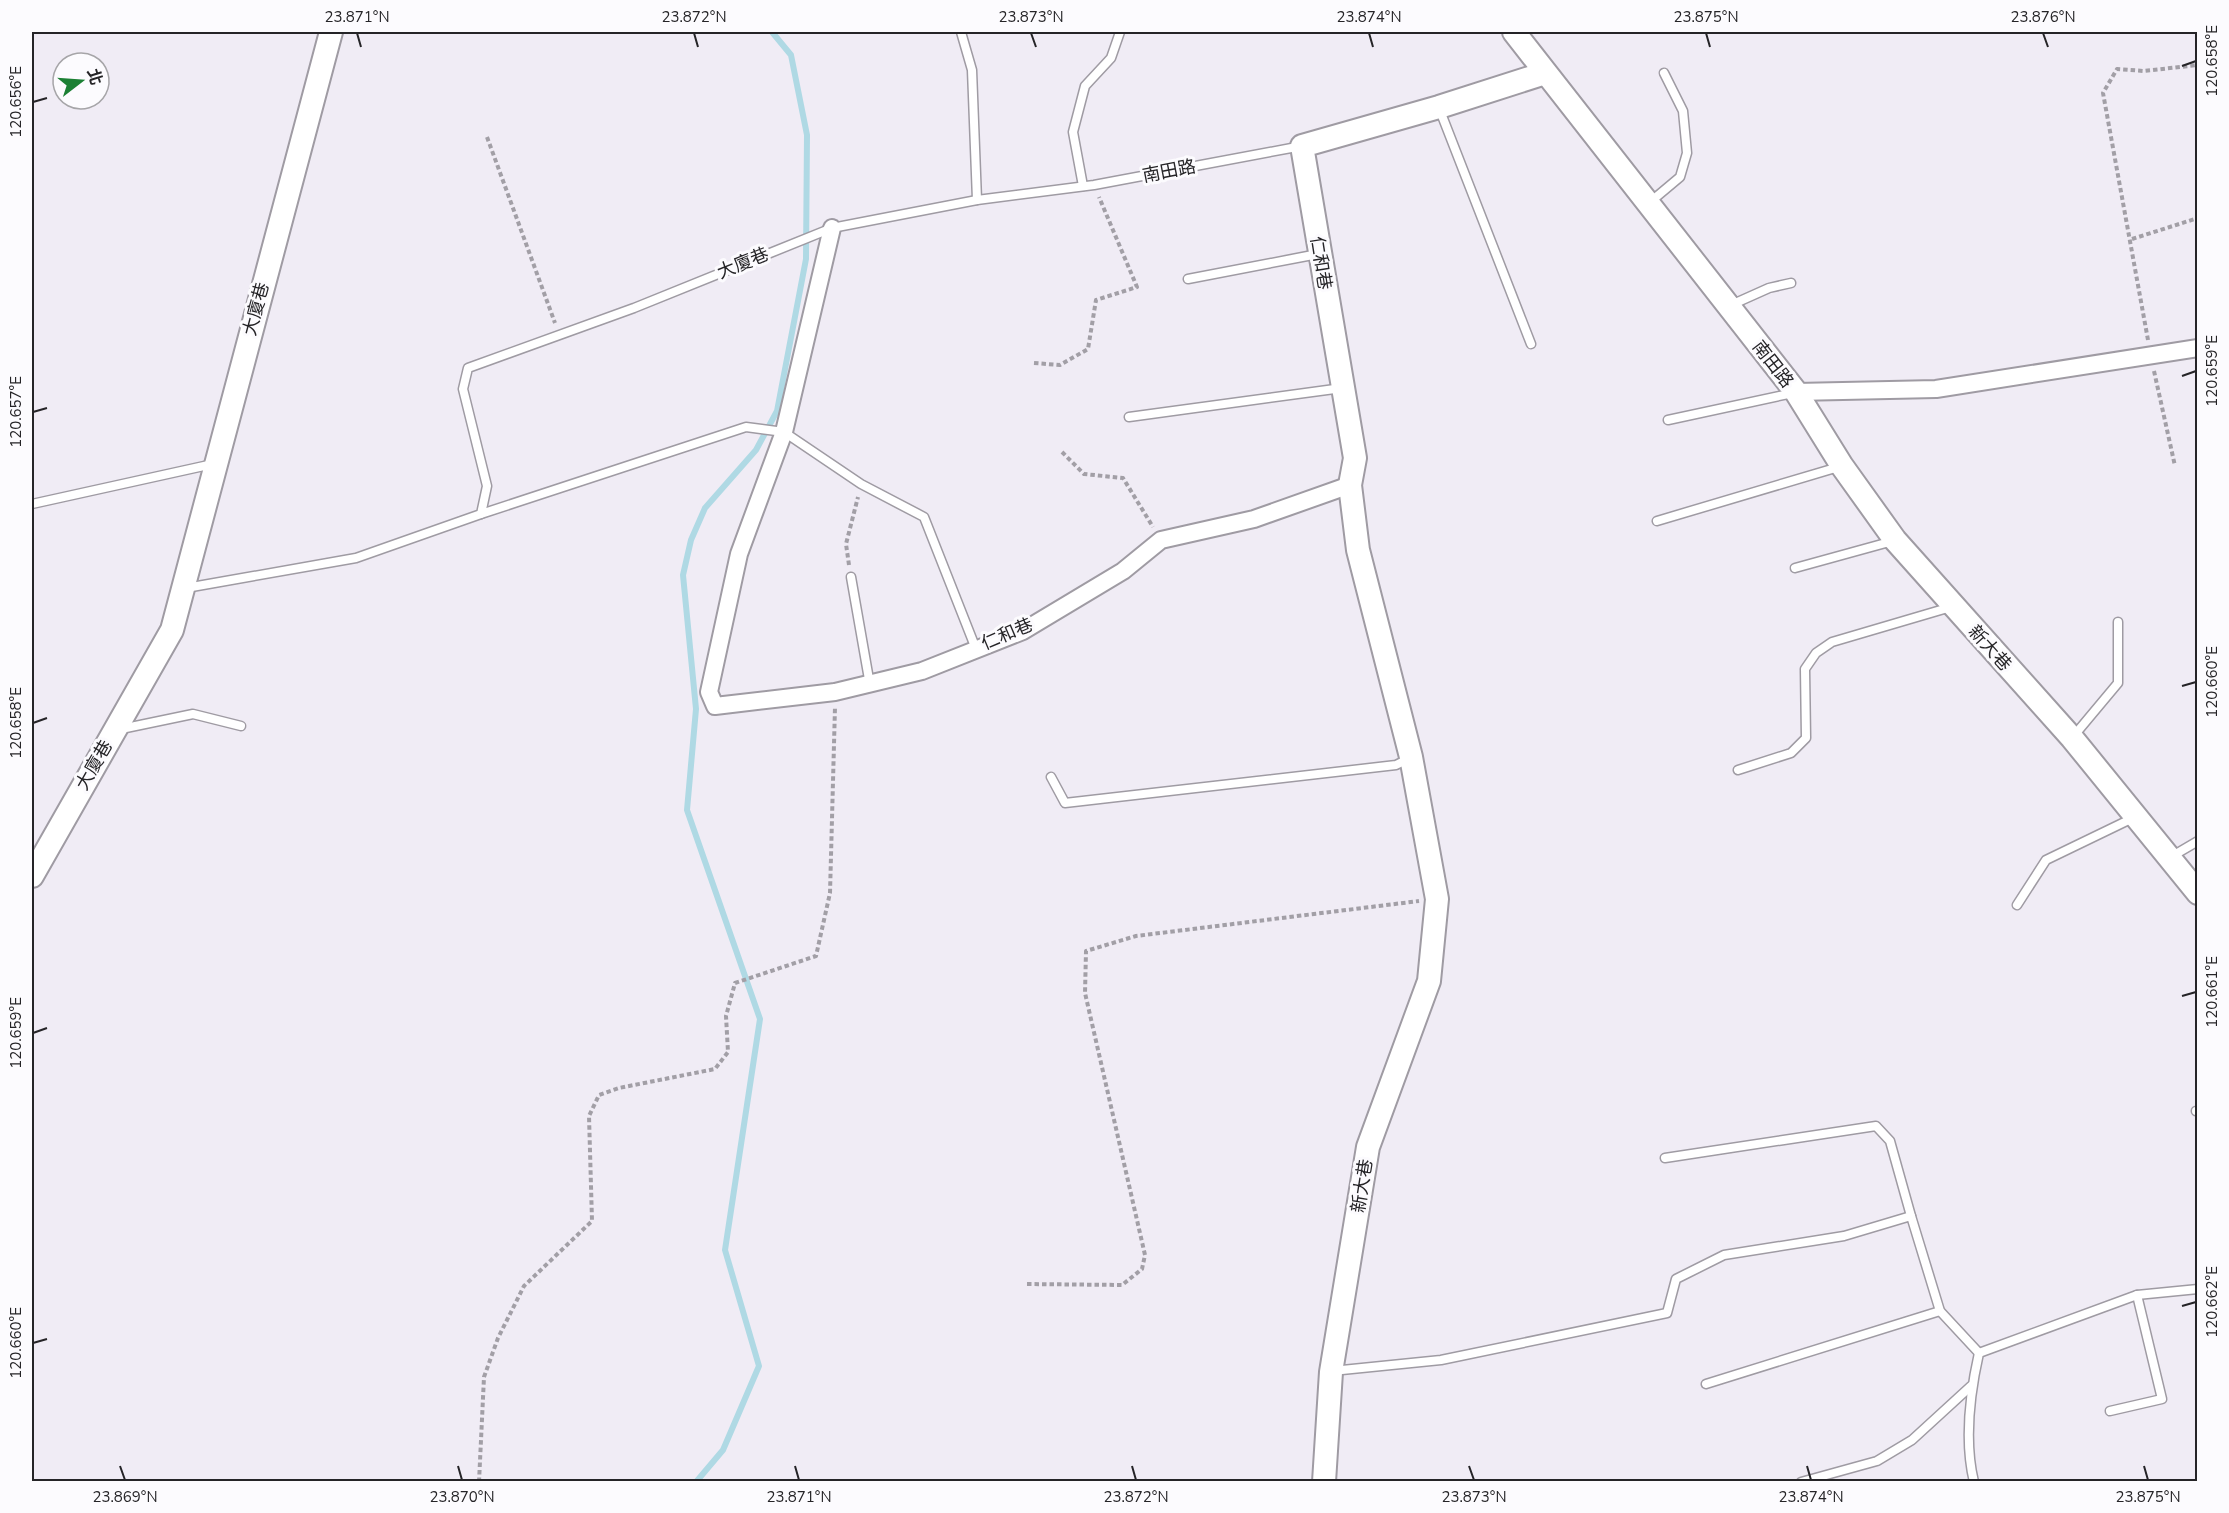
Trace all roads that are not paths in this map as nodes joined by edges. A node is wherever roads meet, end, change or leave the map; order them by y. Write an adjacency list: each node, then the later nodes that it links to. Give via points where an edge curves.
1 (331, 32): 25 (street, 大廈巷)
2 (961, 32): 10 (lane, via 972,70)
3 (1119, 32): 9 (lane, via 1111,58 1085,86 1073,132)
4 (1514, 32): 5 (street, 南田路)
5 (1545, 72): 7 (street, 南田路); 11 (street, 南田路)
6 (1664, 72): 11 (lane, via 1683,111 1687,153 1680,177)
7 (1439, 107): 8 (street, 南田路); 18 (lane)
8 (1302, 146): 9 (lane, 南田路); 14 (street, 仁和巷)
9 (1083, 186): 10 (lane, 南田路)
10 (977, 200): 12 (lane, 南田路)
11 (1649, 203): 17 (street, 南田路)
12 (832, 228): 13 (lane, 南田路); 24 (street)
13 (787, 245): 29 (lane, 大廈巷, via 468,368 463,389 487,486)
14 (1319, 254): 15 (lane); 20 (street, 仁和巷)
15 (1188, 279)
16 (1791, 283): 17 (lane, via 1769,288)
17 (1728, 307): 21 (street, 南田路)
18 (1531, 345)
19 (2198, 348): 21 (street, 南田路, via 1936,389)
20 (1342, 388): 22 (lane); 27 (street, 仁和巷, via 1355,458)
21 (1796, 392): 23 (lane); 26 (street, 新大巷)
22 (1129, 417)
23 (1668, 420)
24 (779, 431): 29 (lane, via 746,427); 37 (lane, 仁和巷, via 861,484 924,517); 38 (street, via 740,554 709,692 715,706 835,692)
25 (217, 463): 28 (lane); 34 (street, 大廈巷)
26 (1842, 466): 30 (lane); 31 (street, 新大巷)
27 (1350, 485): 37 (street, 仁和巷, via 1254,519 1161,540 1123,571 1023,631); 42 (street, 仁和巷, via 1358,550)
28 (32, 504)
29 (480, 514): 34 (lane, via 356,558)
30 (1657, 521)
31 (1895, 540): 32 (lane); 35 (street, 新大巷)
32 (1795, 568)
33 (851, 577): 38 (lane)
34 (184, 588): 40 (street, 大廈巷, via 172,630)
35 (1952, 607): 41 (street, 新大巷); 43 (lane, via 1832,642 1816,653 1805,669 1806,738 1791,753)
36 (2118, 622): 41 (lane, via 2118,683)
37 (976, 649): 38 (street, via 922,671)
38 (870, 684)
39 (242, 726): 40 (lane, via 193,714)
40 (114, 730): 48 (street, 大廈巷)
41 (2072, 738): 45 (street, 新大巷)
42 (1411, 757): 44 (lane, via 1396,765 1065,804); 50 (street, 仁和巷)
43 (1738, 770)
44 (1051, 777)
45 (2137, 816): 47 (street, 新大巷); 51 (lane, via 2046,860)
46 (2198, 841): 47 (lane)
47 (2169, 858): 49 (street, 新大巷)
48 (32, 876)
49 (2198, 893)
50 (1437, 899): 58 (street, 新大巷, via 1429,981 1368,1147)
51 (2017, 904)
52 (1665, 1158): 53 (lane, via 1876,1126 1890,1141)
53 (1911, 1216): 56 (lane); 58 (lane, via 1844,1236 1724,1254 1676,1280 1666,1313 1441,1360)
54 (2198, 1289): 55 (lane)
55 (2138, 1295): 57 (lane); 61 (lane, via 2162,1399)
56 (1940, 1311): 57 (lane); 59 (lane)
57 (1979, 1353): 60 (lane)
58 (1331, 1372): 62 (street, 新大巷)
59 (1706, 1384)
60 (1971, 1386): 63 (lane, via 1912,1440 1877,1461); 64 (lane, via 1970,1463)
61 (2110, 1411)
62 (1324, 1482)
63 (1801, 1482)
64 (1974, 1482)

